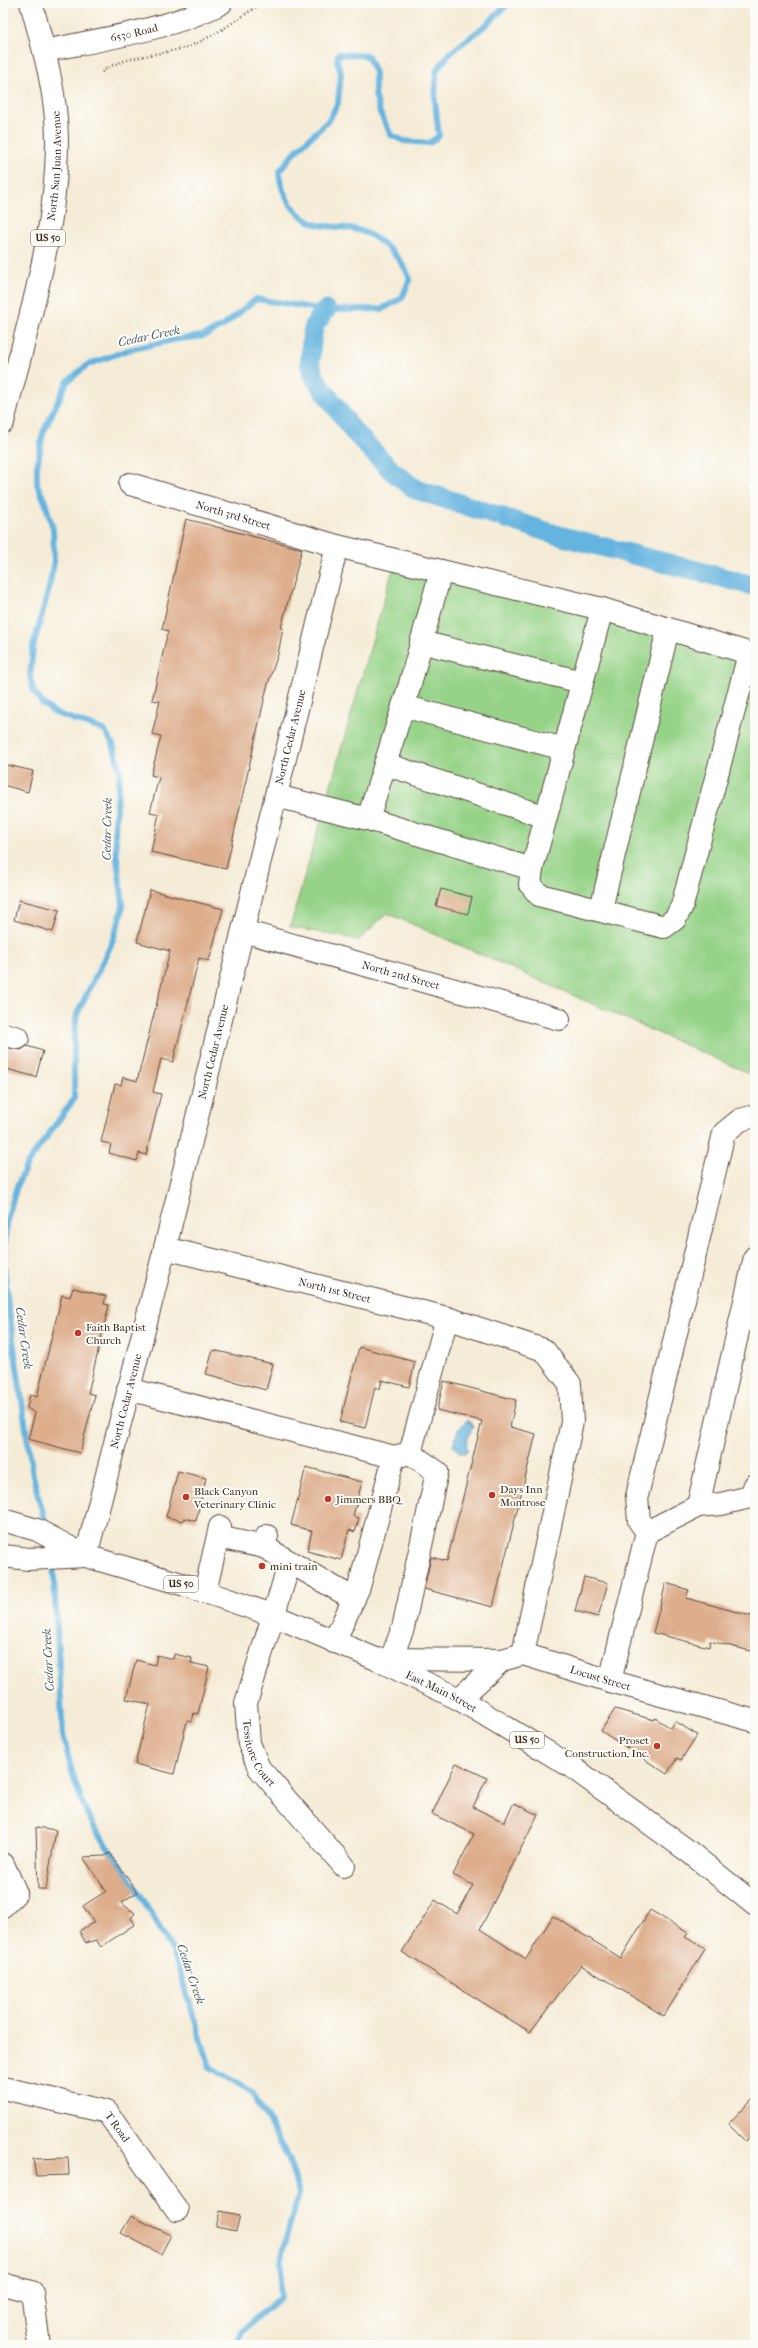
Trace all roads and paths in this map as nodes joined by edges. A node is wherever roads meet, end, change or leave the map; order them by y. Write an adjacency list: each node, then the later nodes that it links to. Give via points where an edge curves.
1 (31, 3): 3 (main road, North San Juan Avenue / US 50)
2 (221, 3): 3 (main road, 6530 Road, via 188,17 144,29)
3 (44, 51): 4 (main road, North San Juan Avenue / US 50, via 57,138 53,212)
4 (3, 422)
5 (130, 484): 6 (main road, North 3rd Street)
6 (337, 546): 7 (main road, North 3rd Street); 16 (main road, North Cedar Avenue)
7 (441, 571): 8 (main road, North 3rd Street); 10 (main road)
8 (602, 610): 9 (main road, North 3rd Street); 12 (main road)
9 (668, 630): 11 (main road, North 3rd Street); 20 (main road)
10 (421, 642): 12 (main road); 13 (main road)
11 (752, 654): 20 (main road, via 682,906 675,919 664,927)
12 (582, 682): 14 (main road)
13 (403, 706): 14 (main road); 15 (main road)
14 (564, 749): 17 (main road)
15 (385, 764): 17 (main road); 18 (main road)
16 (276, 796): 18 (main road); 21 (main road, North Cedar Avenue)
17 (546, 817): 19 (main road)
18 (368, 819): 19 (main road)
19 (532, 868): 20 (main road, via 530,884 540,895)
20 (602, 909)
21 (243, 932): 22 (main road, North 2nd Street); 24 (main road, North Cedar Avenue)
22 (559, 1019)
23 (755, 1116): 32 (main road, via 740,1120 724,1133 636,1496 639,1521)
24 (165, 1248): 26 (main road, North 1st Street); 27 (main road, North Cedar Avenue)
25 (755, 1257): 30 (main road)
26 (447, 1318): 28 (main road); 40 (main road, North 1st Street, via 544,1350 570,1384 572,1422)
27 (128, 1389): 28 (main road, via 287,1438); 34 (main road, North Cedar Avenue)
28 (402, 1455): 37 (main road); 41 (main road, via 437,1472 403,1628)
29 (755, 1485): 30 (main road, via 750,1497)
30 (698, 1506): 32 (main road)
31 (3, 1520): 34 (main road, East Main Street / US 50, via 37,1530)
32 (647, 1532): 43 (main road)
33 (3, 1556): 34 (main road, East Main Street / US 50, via 29,1559)
34 (86, 1556): 36 (main road, East Main Street / US 50)
35 (290, 1562): 36 (main road, via 266,1542 219,1532); 37 (main road); 38 (main road, Tessitore Court)
36 (205, 1592): 38 (main road, East Main Street / US 50)
37 (354, 1599): 39 (main road)
38 (275, 1616): 39 (main road, East Main Street / US 50); 47 (main road, Tessitore Court, via 246,1703 249,1743 259,1768)
39 (334, 1642): 41 (main road, East Main Street / US 50)
40 (523, 1654): 42 (main road); 43 (main road, Locust Street)
41 (383, 1659): 42 (main road); 44 (main road, East Main Street / US 50)
42 (502, 1660): 44 (main road)
43 (610, 1681): 45 (main road, Locust Street)
44 (459, 1699): 48 (main road, East Main Street / US 50, via 572,1767 688,1851)
45 (755, 1721)
46 (3, 1864): 49 (main road, via 16,1893)
47 (344, 1866)
48 (755, 1905)
49 (3, 1906)
50 (3, 2088): 51 (main road, T Road, via 107,2112)
51 (177, 2210)
52 (3, 2284): 53 (main road, via 32,2292)
53 (38, 2345)

